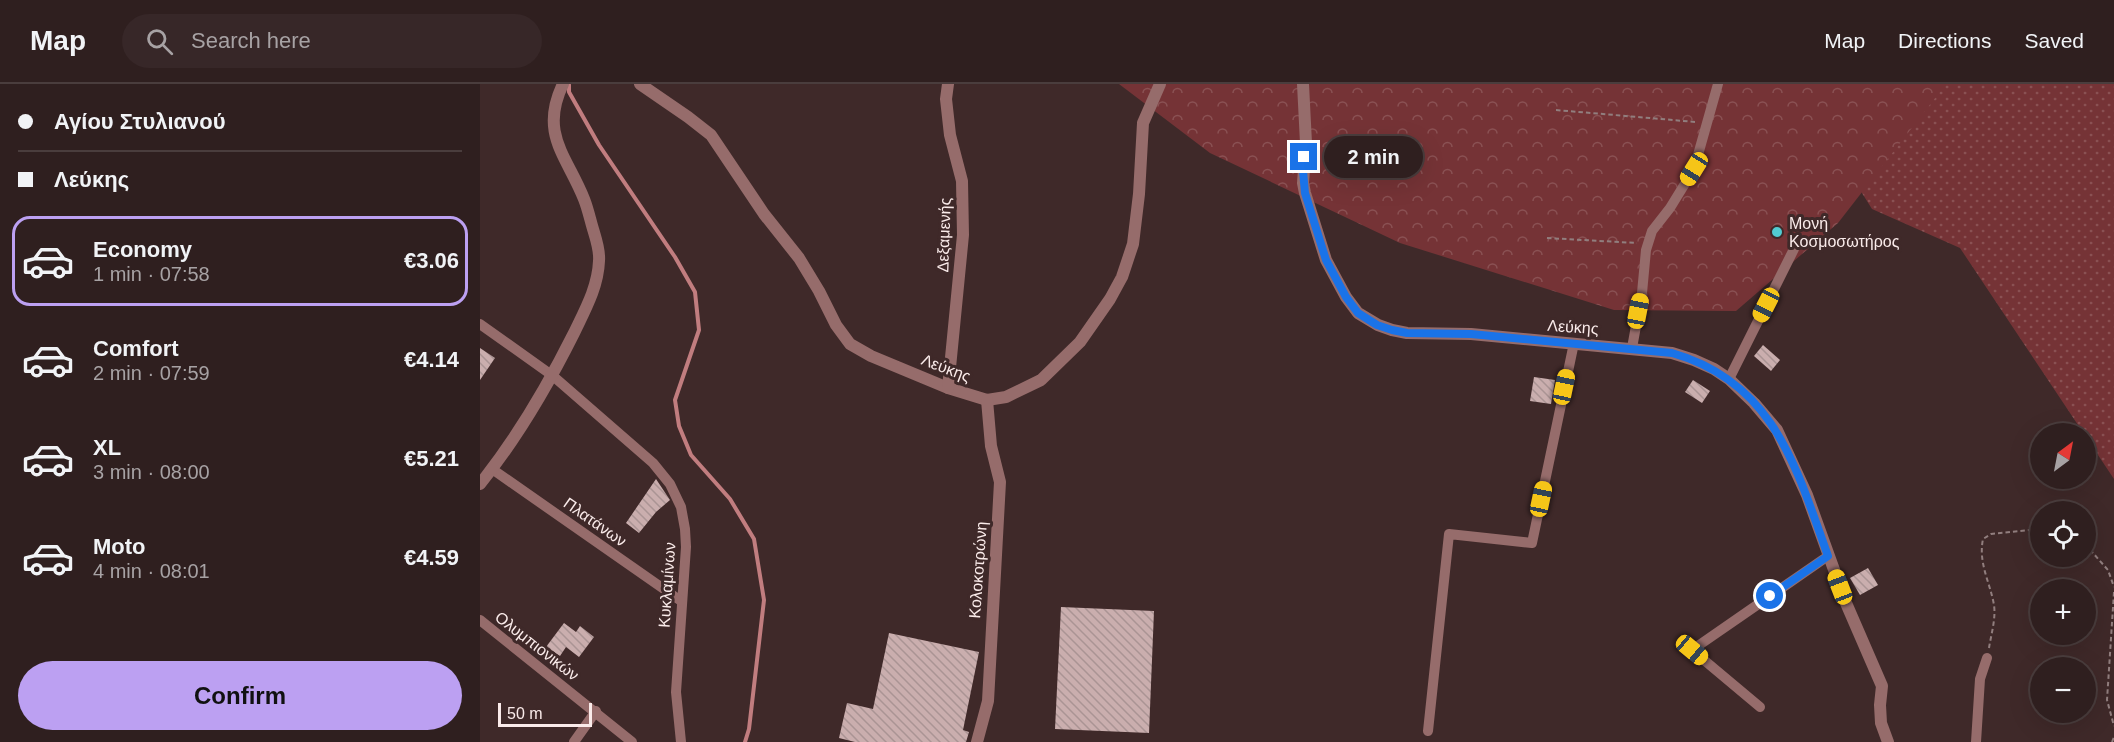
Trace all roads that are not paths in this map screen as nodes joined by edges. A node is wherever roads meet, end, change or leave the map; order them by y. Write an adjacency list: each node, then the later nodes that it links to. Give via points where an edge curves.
1 (640, 84): 13 (street, Λεύκης, via 711,135 804,266 850,344)
2 (948, 84): 13 (street, Δεξαμενής, via 950,135 962,182 963,235)
3 (1160, 84): 14 (street, Λεύκης, via 1143,123 1133,244 1110,299 1080,342 1041,380 1006,397)
4 (1304, 84): 9 (street, Λεύκης, via 1305,193 1326,260 1358,313 1377,325 1407,333)
5 (1718, 84): 10 (street, via 1694,169 1652,231)
6 (560, 86): 11 (street, via 555,106 555,140 584,198 600,259 589,302)
7 (1794, 249): 12 (street)
8 (480, 324): 11 (street, Κυκλαμίνων)
9 (1574, 343): 10 (street, Λεύκης); 23 (street, via 1532,543 1449,534)
10 (1632, 348): 12 (street, Λεύκης, via 1694,360)
11 (553, 376): 15 (street); 18 (street, Κυκλαμίνων, via 653,463 670,484 681,507 685,530)
12 (1729, 379): 17 (street, Λεύκης, via 1777,430 1807,495)
13 (948, 388): 14 (street, Λεύκης)
14 (987, 400): 27 (street, Κολοκοτρώνη, via 991,446 1000,482 988,701)
15 (492, 469): 16 (street); 18 (street, Πλατάνων)
16 (480, 484)
17 (1828, 556): 21 (street, via 1692,650); 28 (street, Λεύκης, via 1882,686 1881,723)
18 (681, 601): 26 (street, Κυκλαμίνων, via 676,692)
19 (480, 620): 22 (street, Ολυμπιονικών)
20 (1987, 658): 29 (street, via 1980,680)
21 (1760, 707)
22 (596, 711): 24 (street); 25 (street, Ολυμπιονικών)
23 (1428, 731)
24 (574, 742)
25 (632, 742)
26 (681, 742)
27 (977, 742)
28 (1888, 742)
29 (1976, 742)

